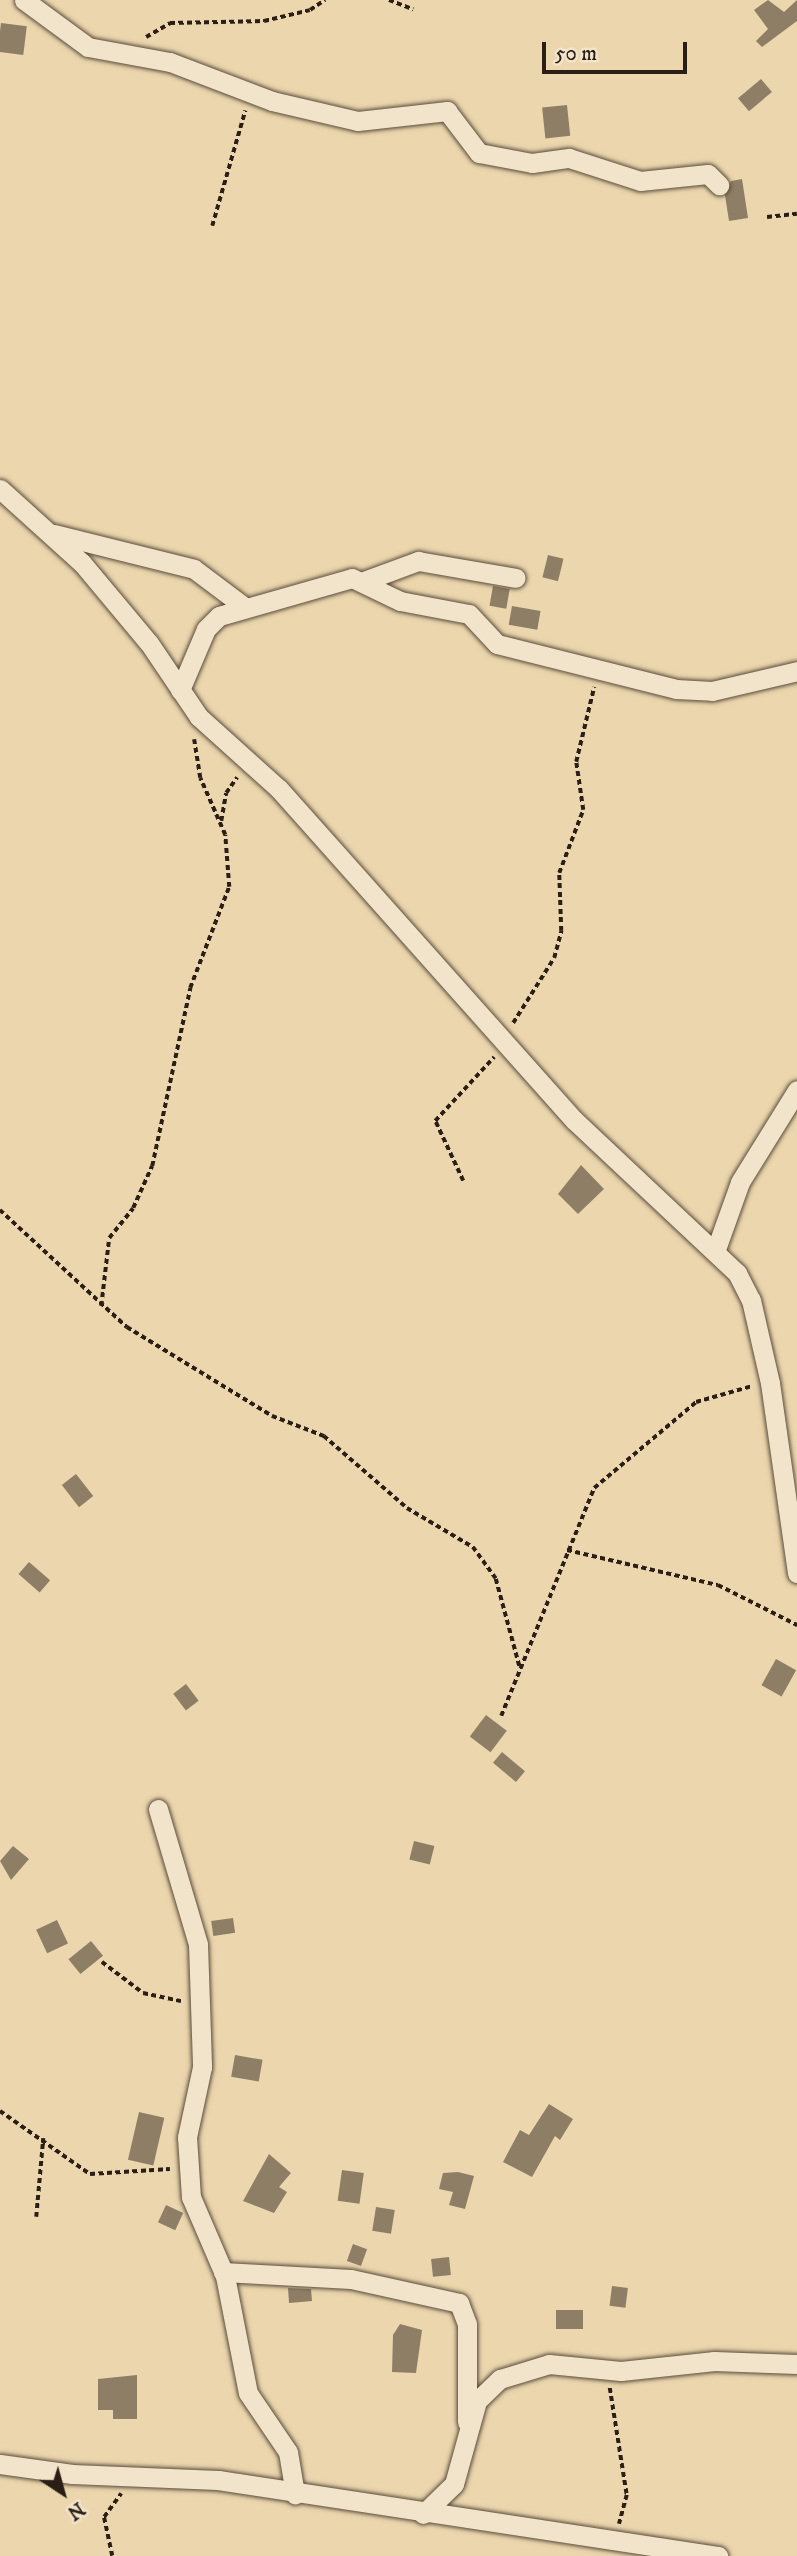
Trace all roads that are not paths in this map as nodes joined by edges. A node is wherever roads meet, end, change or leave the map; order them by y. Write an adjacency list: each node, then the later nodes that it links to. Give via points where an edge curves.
1 (24, 0): 2 (street, via 69,38 125,55 170,62 248,92 358,121 447,111 479,153 532,163 569,158 640,181 708,174)
2 (719, 185)
3 (0, 489): 4 (street)
4 (50, 533): 7 (street, via 194,569); 9 (street, via 119,604)
5 (516, 578): 6 (street, via 418,561)
6 (364, 581): 7 (street, via 329,582); 8 (street, via 400,601 469,614 497,644 676,689 712,691)
7 (242, 605): 9 (street, via 206,629)
8 (797, 671)
9 (180, 690): 11 (street, via 199,717 258,767 502,1042 653,1200)
10 (797, 1090): 11 (street, via 740,1182)
11 (715, 1252): 12 (street, via 751,1300 769,1377)
12 (797, 1573)
13 (158, 1809): 14 (street, via 198,1944 201,2088 187,2137 187,2169 191,2197)
14 (223, 2272): 16 (street, via 351,2278 459,2303 467,2323); 18 (street, via 248,2393 288,2452)
15 (797, 2364): 16 (street, via 606,2368 549,2364 500,2379 477,2401)
16 (469, 2433): 19 (street, via 454,2484)
17 (0, 2464): 18 (street, via 218,2480)
18 (295, 2494): 19 (street)
19 (423, 2514): 20 (street)
20 (718, 2556)

